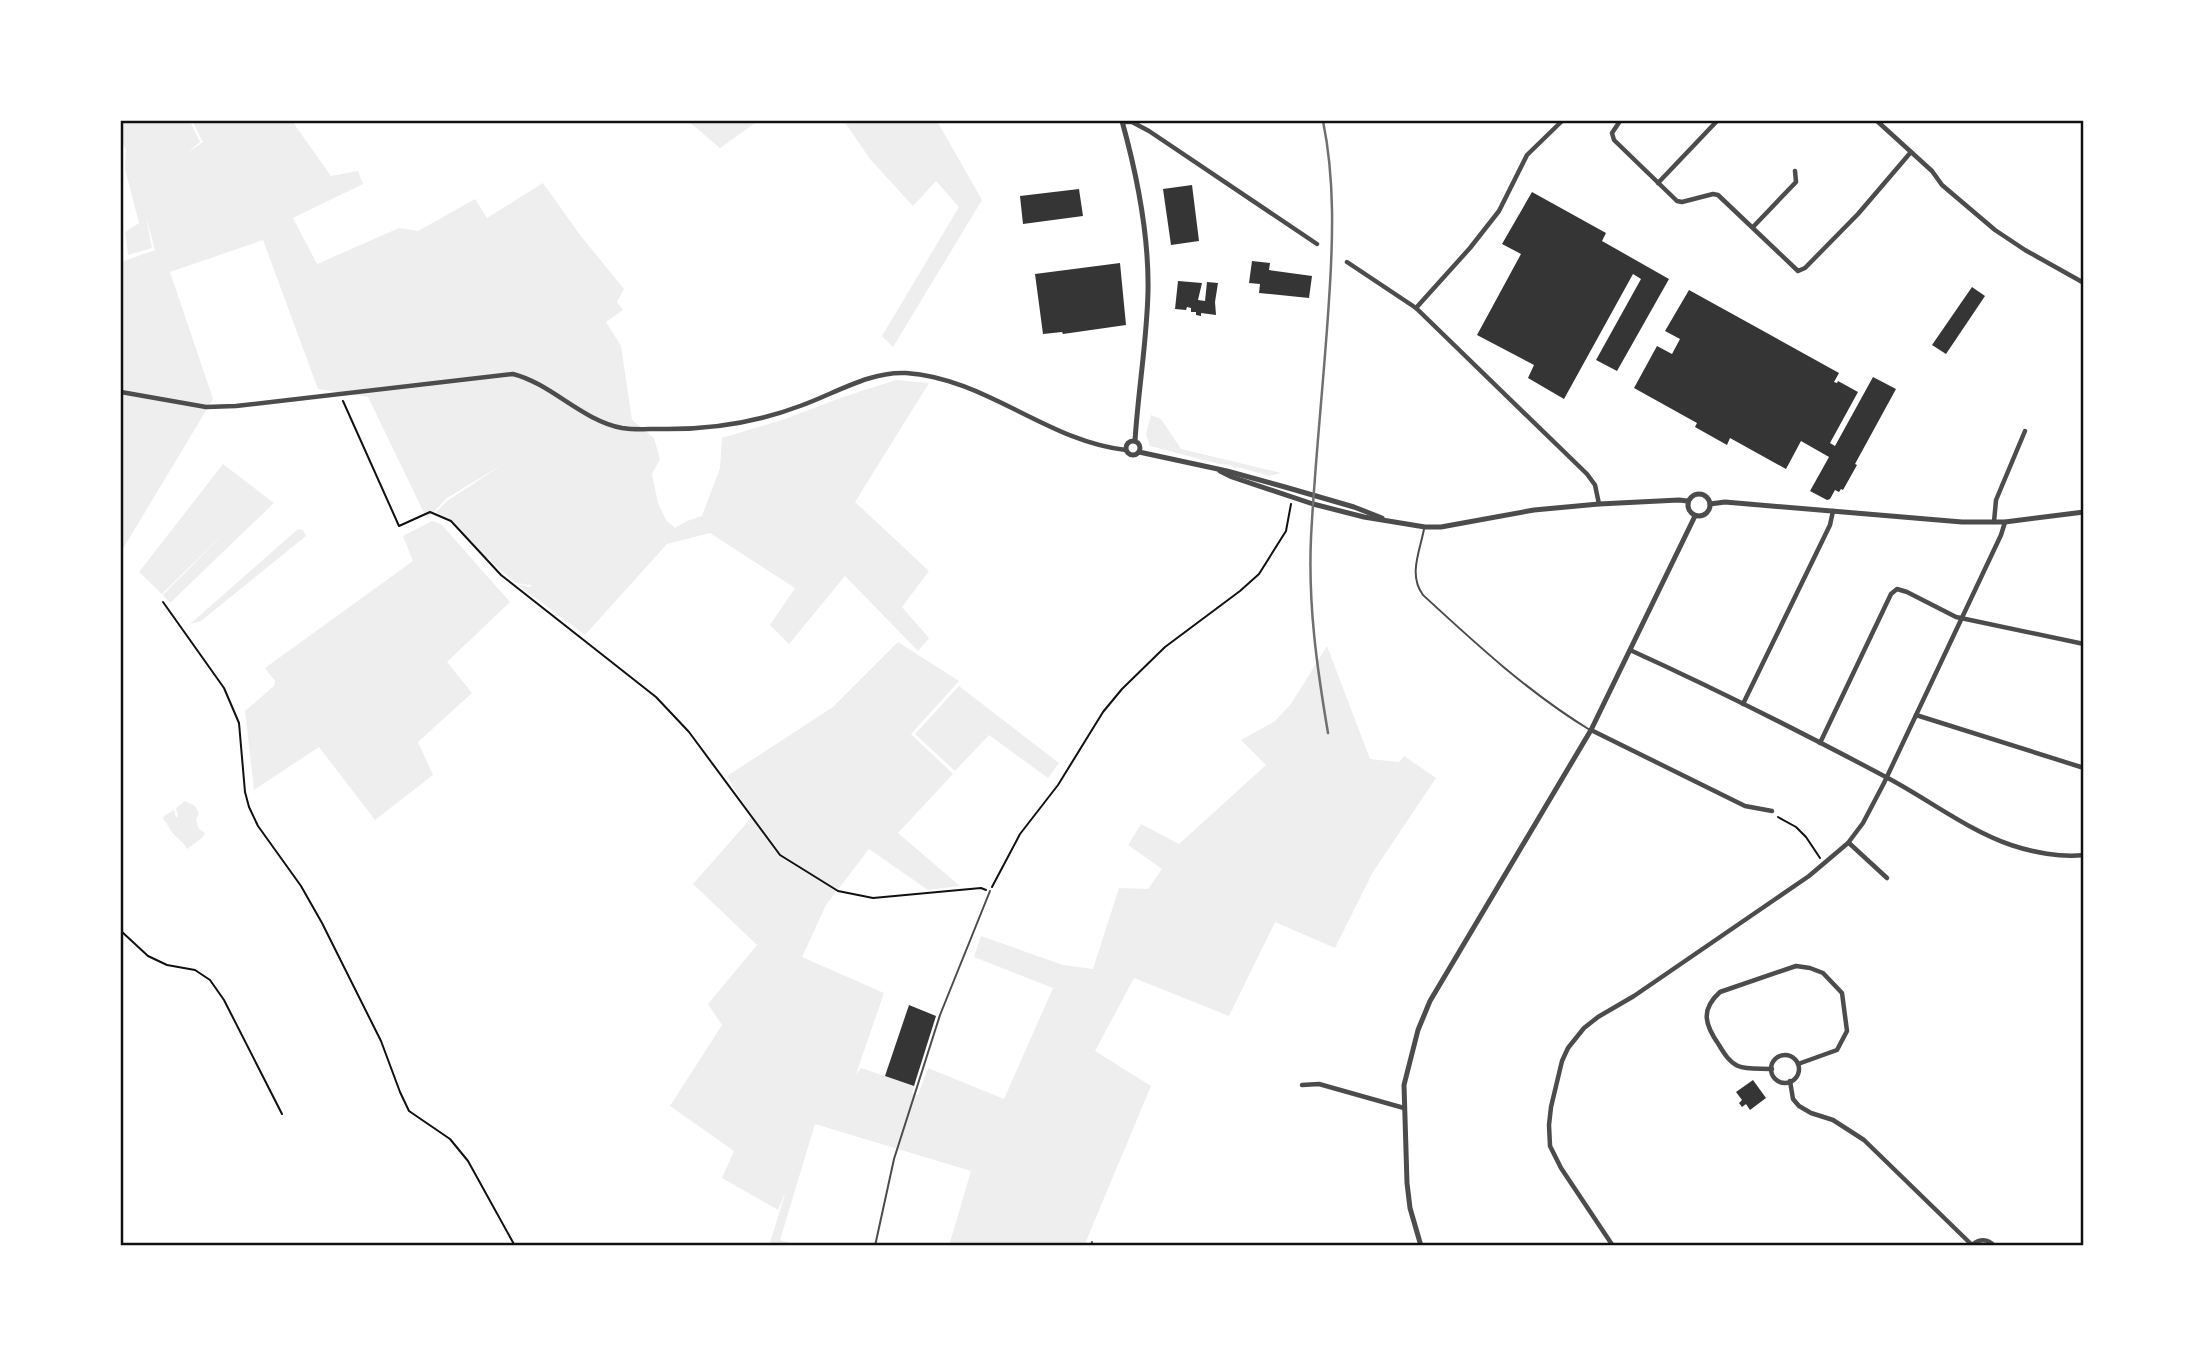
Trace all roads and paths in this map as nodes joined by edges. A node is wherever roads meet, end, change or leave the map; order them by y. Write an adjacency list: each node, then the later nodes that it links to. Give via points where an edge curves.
1 (1123, 121): 10 (street, via 1149,131); 17 (street, via 1142,213 1148,289)
2 (1562, 121): 13 (street, via 1527,155 1499,211)
3 (1620, 121): 8 (street, via 1612,133 1614,140)
4 (1717, 121): 8 (street)
5 (1879, 122): 6 (street)
6 (1911, 152): 9 (street, via 1805,268 1798,271); 12 (street, via 1995,230)
7 (1795, 171): 9 (street, via 1796,182)
8 (1658, 183): 9 (street, via 1677,201 1718,195)
9 (1753, 228)
10 (1317, 244)
11 (1347, 262): 13 (street)
12 (2084, 283)
13 (1416, 308): 23 (street, via 1587,474)
14 (121, 391): 15 (street, via 206,407)
15 (339, 393): 18 (street, via 513,374 607,423 681,429 760,419 877,377 909,373 983,394 1082,440); 47 (path, via 399,526 430,512 451,521 500,575 656,697 689,732 780,855 838,891 873,898 981,888)
16 (2025, 431): 29 (street, via 1996,500)
17 (1135, 441): 18 (street, via 1128,443); 19 (street)
18 (1126, 450): 19 (street, via 1131,455)
19 (1139, 452): 20 (street)
20 (1220, 471): 21 (street); 28 (street, via 1304,492)
21 (1292, 497): 28 (street); 47 (path, via 1286,531 1259,574 1165,647 1122,689 1020,834)
22 (1687, 501): 23 (street); 24 (street, via 1700,493); 27 (street)
23 (1599, 504): 31 (street)
24 (1710, 504): 25 (street); 27 (street, via 1706,514)
25 (1833, 510): 29 (street); 36 (street, via 1830,525)
26 (2084, 512): 30 (street)
27 (1695, 516): 35 (street)
28 (1390, 521): 31 (street)
29 (1994, 522): 30 (street)
30 (2005, 522): 33 (street)
31 (1425, 527): 38 (lane, via 1414,576 1423,595 1533,691)
32 (163, 602): 56 (path, via 224,688 239,723 249,807 322,923 381,1041 409,1111 450,1139 468,1161)
33 (1962, 619): 34 (street); 37 (street); 39 (street, via 1907,592 1897,589 1891,594)
34 (2084, 644)
35 (1630, 650): 36 (street); 38 (street)
36 (1743, 704): 39 (street)
37 (1916, 715): 40 (street); 41 (street)
38 (1591, 730): 42 (street, via 1745,806); 53 (street, via 1430,1001 1406,1074)
39 (1820, 743): 41 (street)
40 (2084, 768)
41 (1886, 777): 43 (street); 44 (street, via 2011,845)
42 (1772, 811): 45 (path, via 1797,827)
43 (1848, 843): 45 (street); 46 (street)
44 (2084, 855)
45 (1824, 865): 60 (street, via 1598,1017 1568,1048 1551,1107 1550,1146)
46 (1887, 878)
47 (990, 891): 57 (lane, via 941,1014 894,1160)
48 (121, 930): 54 (path, via 148,956 195,970 210,980)
49 (1798, 1064): 50 (street, via 1785,1055 1777,1058); 50 (street, via 1837,1050 1847,1031 1842,993 1823,973 1796,966 1720,992 1710,1000 1706,1014 1709,1031 1727,1058 1738,1066); 51 (street, via 1798,1073)
50 (1772, 1069): 51 (street, via 1778,1080)
51 (1790, 1081): 61 (street, via 1799,1106 1864,1140)
52 (1302, 1085): 53 (street, via 1319,1084)
53 (1404, 1108): 59 (street, via 1410,1208)
54 (282, 1114)
55 (1092, 1242): 58 (lane)
56 (515, 1246)
57 (875, 1246)
58 (1091, 1246)
59 (1421, 1246)
60 (1613, 1246)
61 (1971, 1246): 62 (street, via 1982,1240)
62 (1994, 1246)

